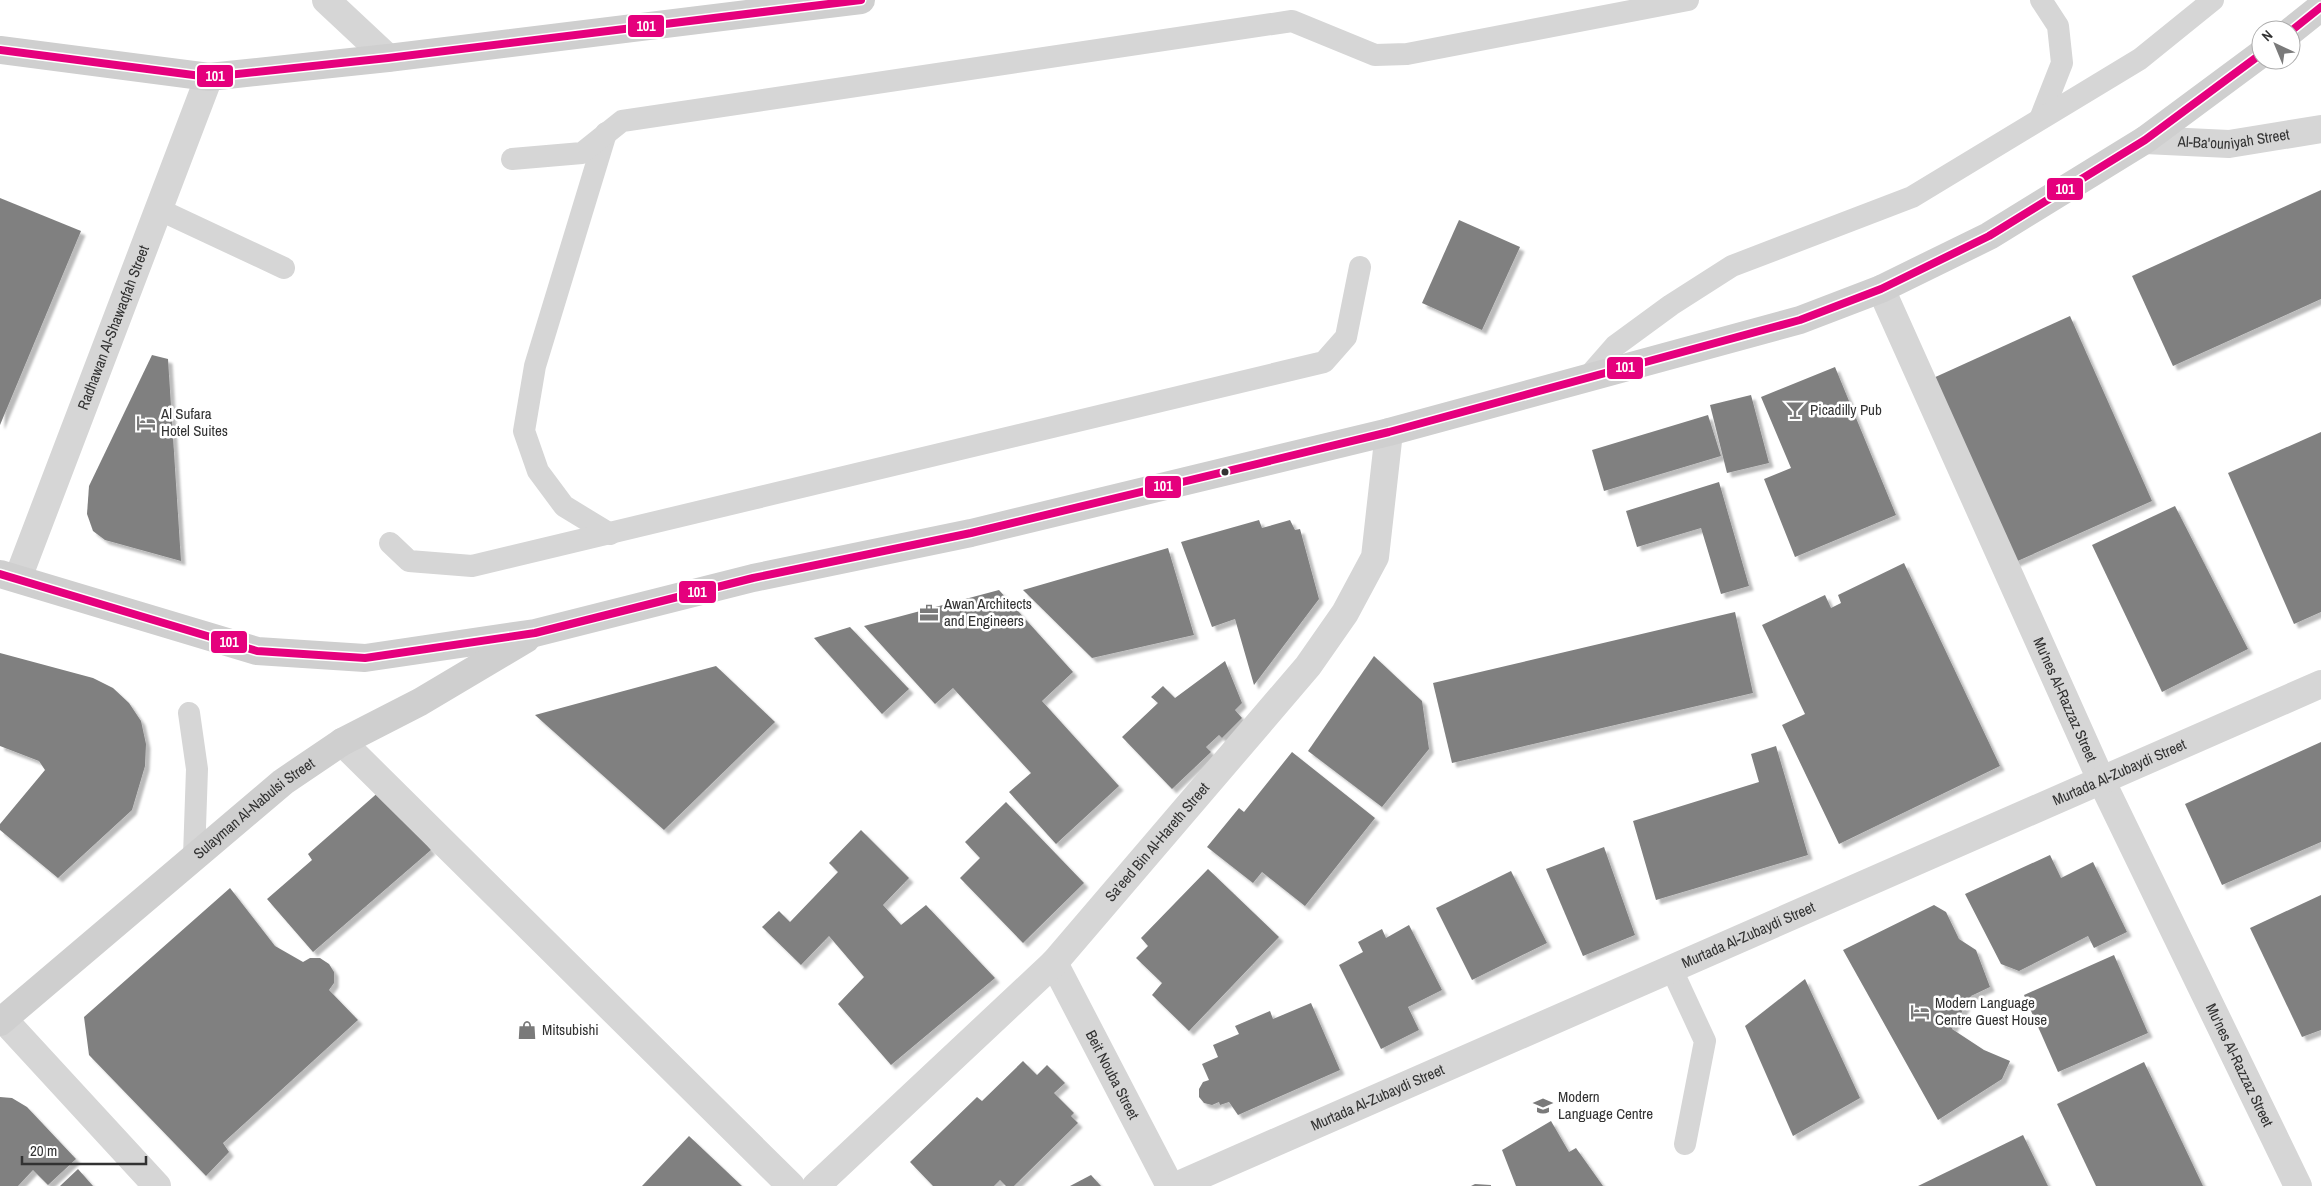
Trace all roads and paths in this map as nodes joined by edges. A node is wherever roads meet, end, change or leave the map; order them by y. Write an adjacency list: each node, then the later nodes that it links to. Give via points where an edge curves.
1 (326, 0): 9 (street)
2 (861, 0): 9 (main road)
3 (1688, 0): 14 (lane, via 1407,54 1375,55 1292,21 622,121)
4 (2041, 0): 12 (lane, via 2058,26 2062,63)
5 (2213, 0): 12 (lane, via 2140,59)
6 (2321, 7): 7 (main road)
7 (2301, 23)
8 (0, 50): 11 (main road)
9 (388, 58): 11 (main road)
10 (2251, 61): 15 (main road)
11 (209, 77): 17 (street, Radhawan Al-Shawaqfah Street)
12 (2040, 120): 21 (lane, via 1912,197 1732,266 1615,346)
13 (2321, 129): 15 (street, Al-Ba'ouniyah Street, via 2229,144)
14 (606, 133): 16 (lane, via 582,153); 23 (lane, via 535,366 524,431 538,471 564,506)
15 (2145, 140): 20 (main road, via 1989,236)
16 (512, 159)
17 (158, 209): 18 (lane); 25 (street, Radhawan Al-Shawaqfah Street)
18 (284, 268)
19 (1360, 268): 23 (lane, via 1346,337 1324,362)
20 (1882, 289): 21 (main road, via 1800,320); 30 (street, Mu'nes Al-Razzaz Street)
21 (1587, 378): 22 (main road)
22 (1389, 432): 26 (main road, via 971,533 753,578); 32 (street, Sa'eed Bin Al-Hareth Street, via 1375,556 1345,613 1308,666)
23 (610, 534): 24 (lane, via 472,566 409,561)
24 (390, 543)
25 (9, 576): 26 (main road, via 257,651 365,658)
26 (535, 634): 29 (main road, Sulayman Al-Nabulsi Street, via 420,702)
27 (2321, 684): 30 (street, Murtada Al-Zubaydi Street)
28 (189, 713): 31 (lane, via 197,768)
29 (342, 742): 31 (main road, Sulayman Al-Nabulsi Street, via 283,782); 37 (street)
30 (2102, 782): 33 (street, Murtada Al-Zubaydi Street); 41 (street, Mu'nes Al-Razzaz Street)
31 (194, 856): 34 (main road, Sulayman Al-Nabulsi Street)
32 (1054, 963): 38 (street, Sa'eed Bin Al-Hareth Street); 39 (street, Beit Nouba Street)
33 (1672, 970): 35 (lane, via 1705,1042); 40 (street, Murtada Al-Zubaydi Street)
34 (2, 1021): 36 (street)
35 (1685, 1144)
36 (157, 1186)
37 (791, 1186)
38 (816, 1186)
39 (1170, 1186)
40 (1176, 1186)
41 (2298, 1186)

